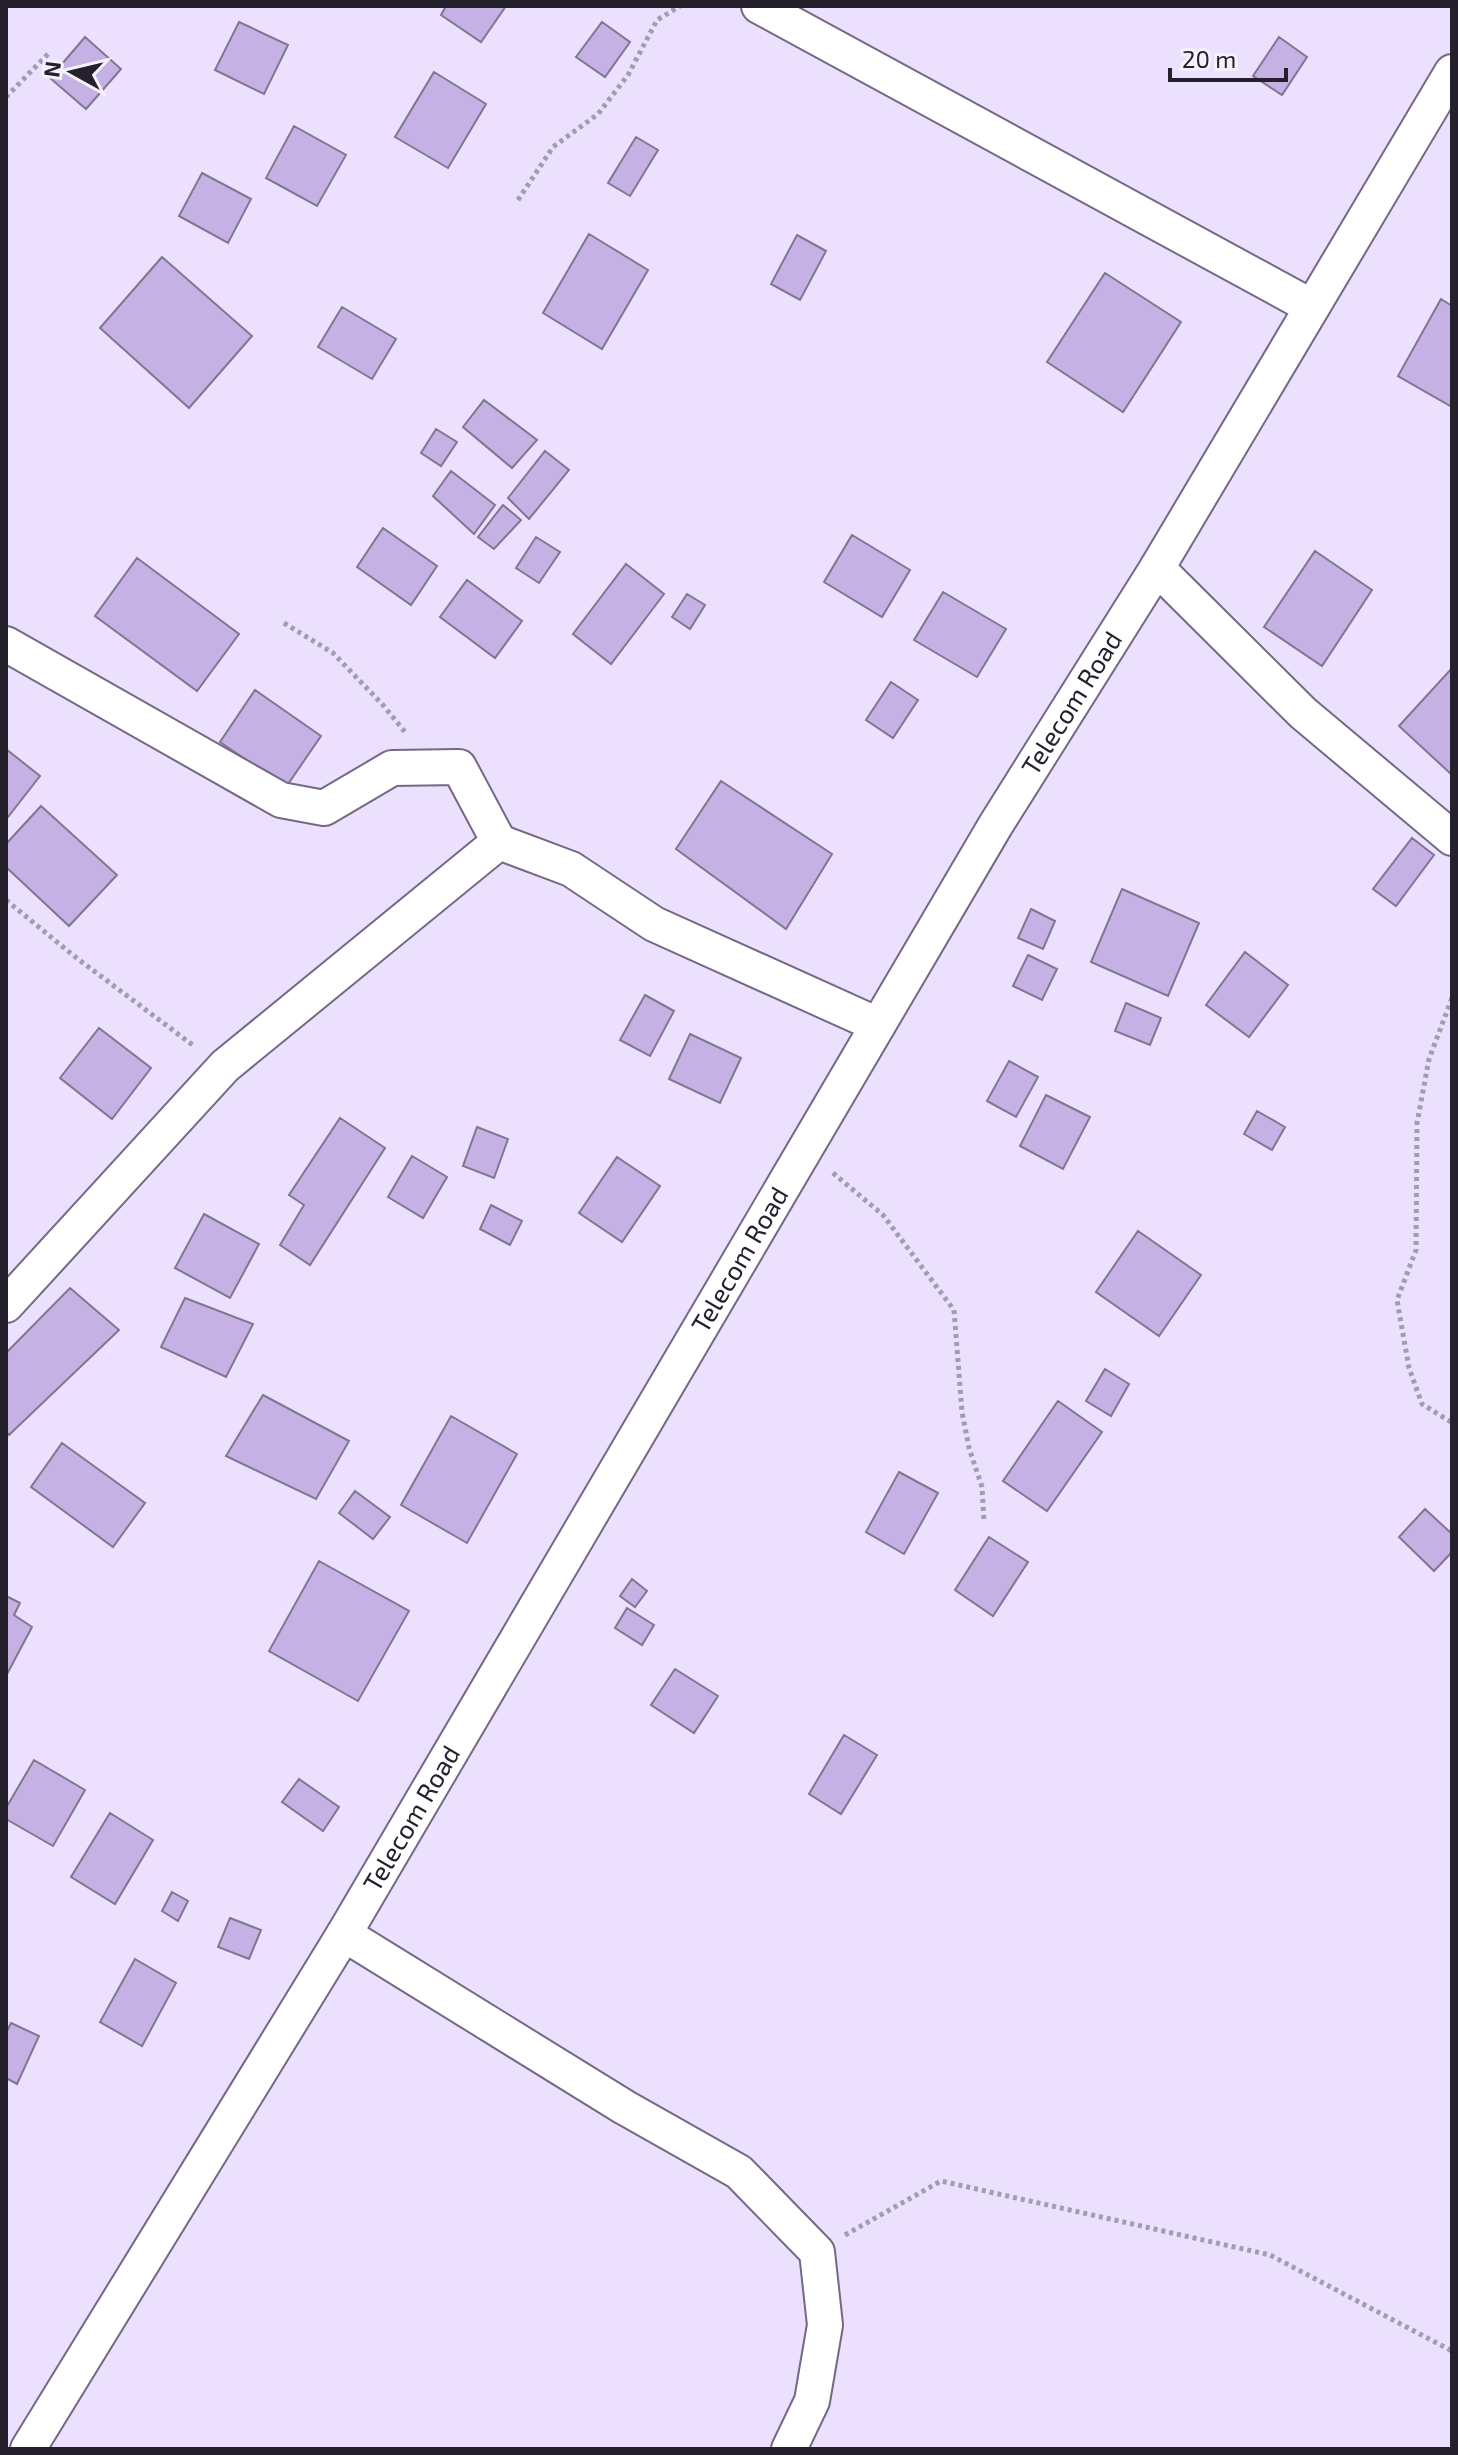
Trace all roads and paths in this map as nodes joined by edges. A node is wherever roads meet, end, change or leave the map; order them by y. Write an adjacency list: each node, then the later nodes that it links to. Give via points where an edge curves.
1 (680, 6): 6 (path, via 657,20 628,75 598,114 553,147)
2 (759, 6): 7 (street)
3 (49, 53): 5 (path)
4 (1452, 72): 7 (street, Telecom Road)
5 (6, 97)
6 (518, 200)
7 (1312, 307): 8 (street, Telecom Road)
8 (1157, 568): 12 (street, via 1303,713); 16 (street, Telecom Road)
9 (284, 623): 11 (path, via 333,653)
10 (6, 644): 13 (street, via 281,800 324,808 392,768 459,767)
11 (406, 734)
12 (1452, 838)
13 (499, 842): 16 (street, via 571,869 654,924); 17 (street)
14 (6, 900): 17 (path, via 180,1037)
15 (1452, 998): 20 (path, via 1429,1059 1417,1123 1416,1250 1397,1300 1409,1368 1422,1404)
16 (878, 1025): 18 (street, Telecom Road)
17 (225, 1066): 19 (street)
18 (806, 1149): 21 (path, via 883,1215 954,1310 962,1412 982,1487); 22 (street, Telecom Road)
19 (6, 1305)
20 (1451, 1422)
21 (984, 1521)
22 (344, 1934): 23 (street, via 739,2172); 25 (street, Telecom Road)
23 (817, 2252): 24 (path, via 941,2181 1270,2255); 26 (street, via 825,2325 812,2401)
24 (1452, 2351)
25 (28, 2449)
26 (789, 2449)

